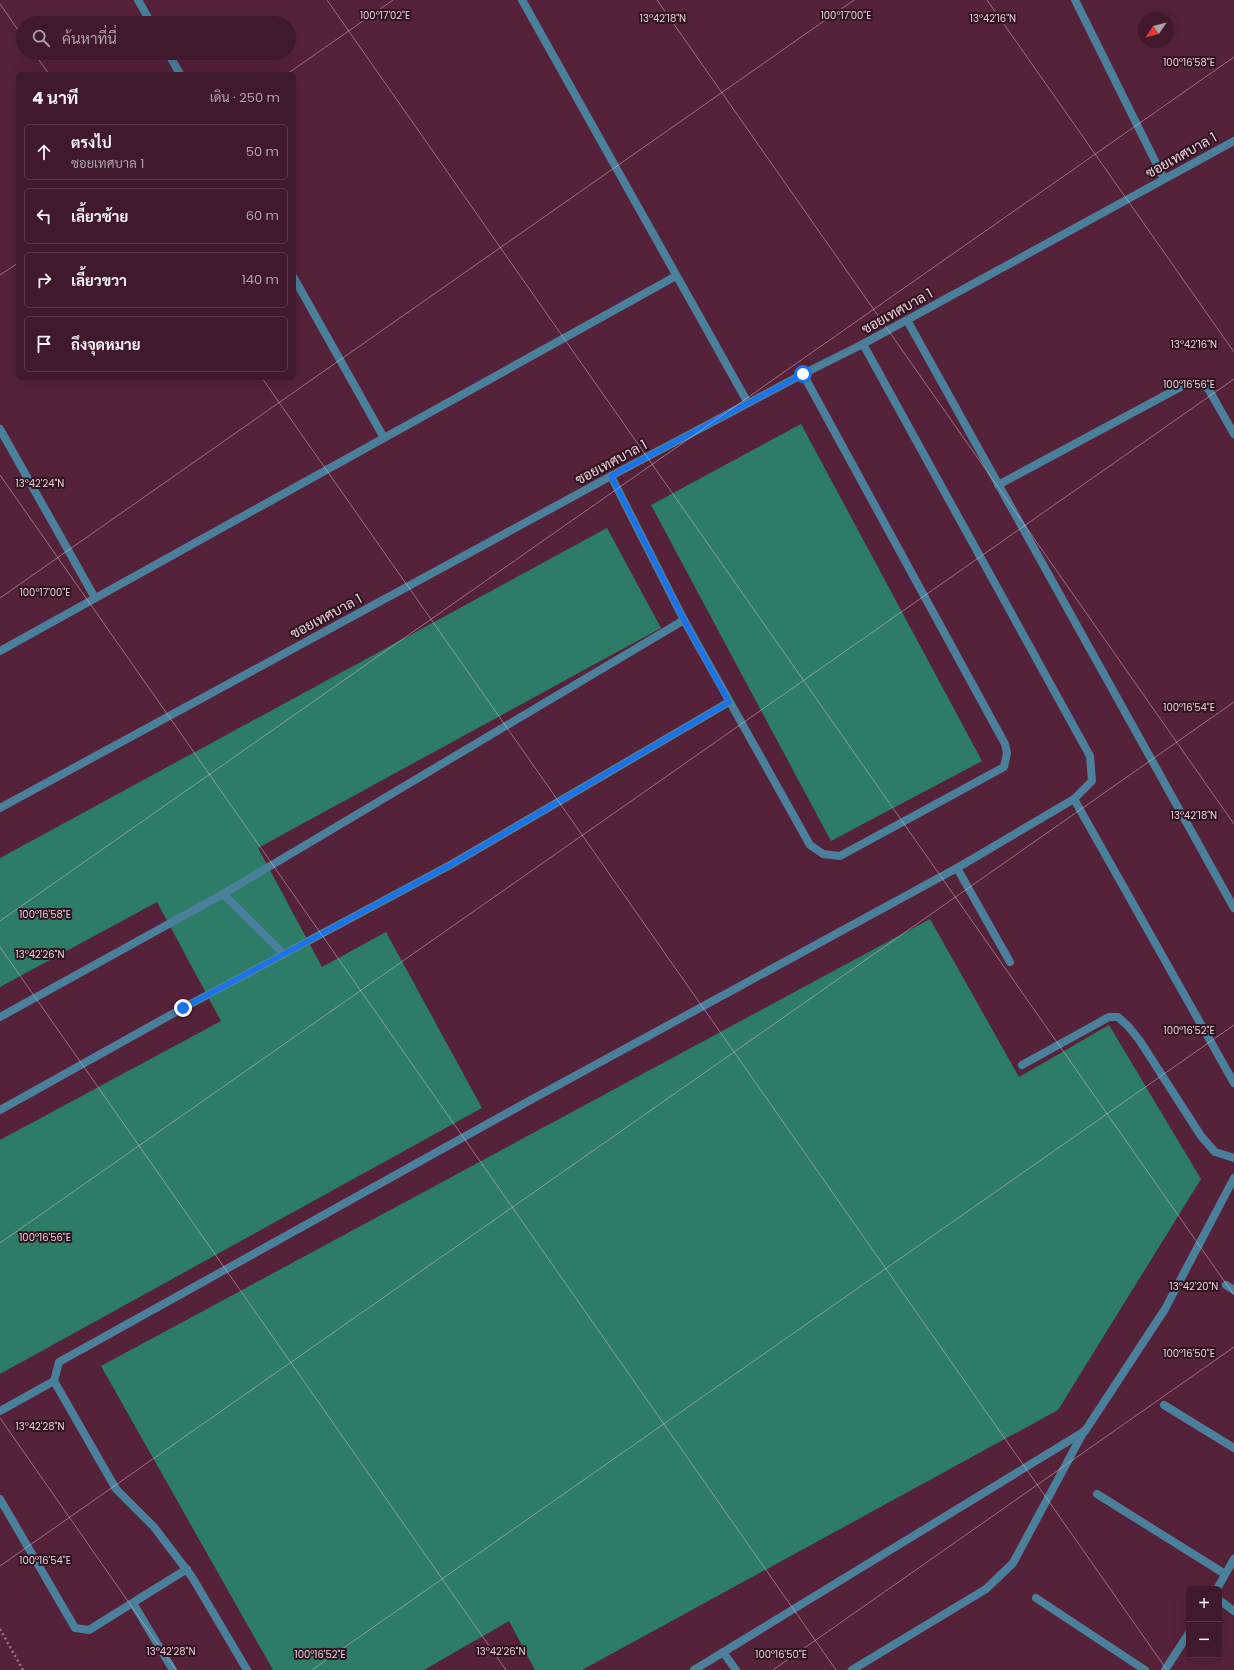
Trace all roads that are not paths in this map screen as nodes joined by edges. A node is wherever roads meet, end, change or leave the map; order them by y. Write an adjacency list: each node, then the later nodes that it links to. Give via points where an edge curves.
1 (138, 0): 4 (street)
2 (522, 0): 9 (street)
3 (1075, 0): 8 (street)
4 (147, 16)
5 (172, 60): 6 (street)
6 (179, 72)
7 (1234, 140): 8 (street, ซอยเทศบาล 1)
8 (1164, 179): 11 (street, ซอยเทศบาล 1)
9 (676, 276): 14 (street); 17 (street)
10 (296, 282): 17 (street)
11 (907, 320): 12 (street, ซอยเทศบาล 1); 19 (street)
12 (863, 344): 13 (street, ซอยเทศบาล 1); 24 (street, via 1090,756 1092,781)
13 (803, 374): 14 (street, ซอยเทศบาล 1); 23 (street, via 1005,744 1007,752 1004,767 840,856 823,854 810,844)
14 (748, 403): 18 (street, ซอยเทศบาล 1)
15 (0, 429): 20 (street)
16 (1234, 434): 19 (street, via 1209,390 1202,384 1188,383)
17 (384, 438): 20 (street)
18 (611, 476): 21 (street); 25 (street, ซอยเทศบาล 1)
19 (998, 485): 28 (street)
20 (95, 598): 22 (street)
21 (684, 620): 23 (street); 27 (street)
22 (0, 650)
23 (729, 702): 29 (street, via 452,864)
24 (1074, 799): 26 (street); 33 (street)
25 (0, 808)
26 (957, 868): 30 (street); 39 (street, via 527,1102 59,1362)
27 (223, 894): 29 (street); 31 (street)
28 (1234, 908)
29 (284, 954): 34 (street)
30 (1010, 962)
31 (0, 1017)
32 (1022, 1065): 35 (street, via 1109,1017 1118,1017 1140,1041 1201,1136 1215,1152)
33 (1234, 1082)
34 (0, 1110)
35 (1234, 1158)
36 (1234, 1178): 42 (street, via 1165,1310)
37 (1226, 1285): 38 (street)
38 (1234, 1290)
39 (54, 1381): 41 (street); 47 (street, via 116,1489 154,1527)
40 (1164, 1405): 43 (street)
41 (0, 1411)
42 (1085, 1431): 55 (street); 60 (street, via 1013,1563 986,1589)
43 (1234, 1448)
44 (1096, 1494): 48 (street)
45 (0, 1499): 52 (street, via 75,1628 89,1630)
46 (1234, 1559): 48 (street)
47 (187, 1569): 52 (street); 57 (street)
48 (1225, 1574): 49 (street)
49 (1219, 1586)
50 (1036, 1598): 61 (street)
51 (1222, 1602): 53 (street)
52 (133, 1603): 56 (street)
53 (1234, 1611)
54 (1186, 1638): 62 (street)
55 (723, 1652): 58 (street); 59 (street)
56 (173, 1670)
57 (247, 1670)
58 (694, 1670)
59 (736, 1670)
60 (852, 1670)
61 (1145, 1670)
62 (1165, 1670)

